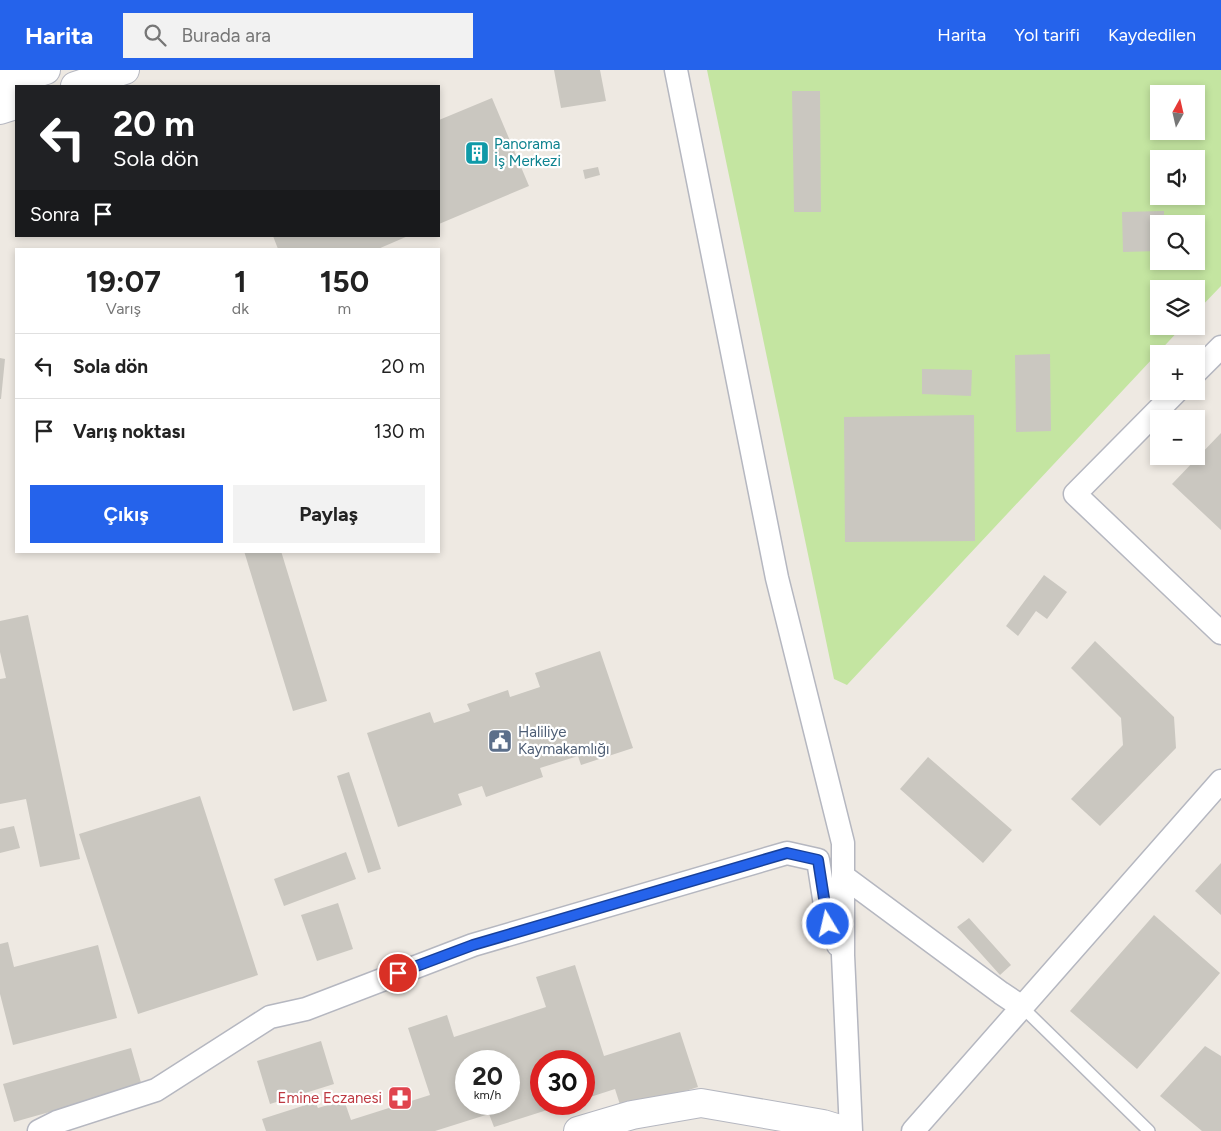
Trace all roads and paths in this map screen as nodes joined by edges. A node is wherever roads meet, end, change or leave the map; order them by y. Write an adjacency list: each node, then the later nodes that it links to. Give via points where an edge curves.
1 (46, 70): 4 (main road)
2 (125, 70): 5 (main road)
3 (676, 70): 13 (street, via 777,578 843,842)
4 (0, 84)
5 (78, 85)
6 (15, 105): 7 (main road)
7 (0, 110)
8 (1221, 346): 9 (street)
9 (1205, 363)
10 (1168, 400): 11 (street, via 1075,494)
11 (1221, 632)
12 (1221, 781): 15 (street)
13 (843, 876): 14 (street); 15 (street)
14 (842, 955): 16 (street, via 828,924 818,860 787,853 473,945 306,1009 270,1017 156,1090); 19 (street)
15 (1022, 1006): 20 (street); 21 (lane)
16 (39, 1131)
17 (578, 1131): 18 (main road, via 632,1115 701,1103 823,1124)
18 (846, 1131)
19 (851, 1131)
20 (913, 1131)
21 (1149, 1131)

